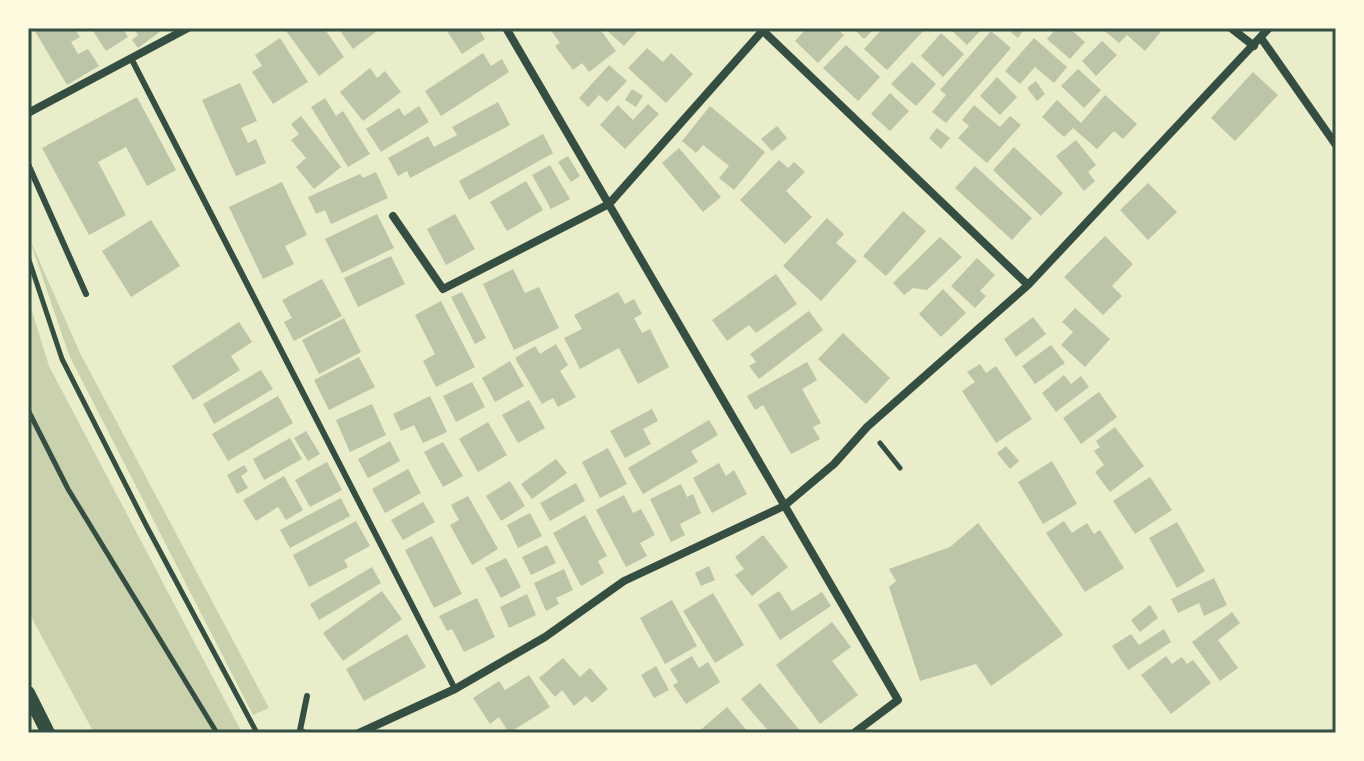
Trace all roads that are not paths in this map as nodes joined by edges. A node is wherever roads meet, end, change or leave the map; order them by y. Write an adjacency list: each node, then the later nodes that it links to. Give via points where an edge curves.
1 (188, 28): 8 (street)
2 (506, 28): 12 (street)
3 (1231, 28): 7 (street)
4 (1269, 28): 6 (street)
5 (763, 29): 12 (street); 14 (street)
6 (1261, 38): 7 (street); 10 (street)
7 (1254, 46): 14 (street)
8 (131, 58): 9 (street); 17 (lane)
9 (28, 113)
10 (1336, 145)
11 (28, 164): 15 (lane)
12 (609, 204): 13 (street, via 443,289); 16 (street)
13 (393, 216)
14 (1028, 285): 16 (street)
15 (86, 294)
16 (784, 506): 17 (street, via 624,581 545,637); 23 (street, via 898,700)
17 (455, 689): 22 (street)
18 (28, 693): 20 (street)
19 (307, 696): 21 (lane, via 300,730)
20 (48, 733)
21 (305, 733)
22 (359, 733)
23 (854, 733)

